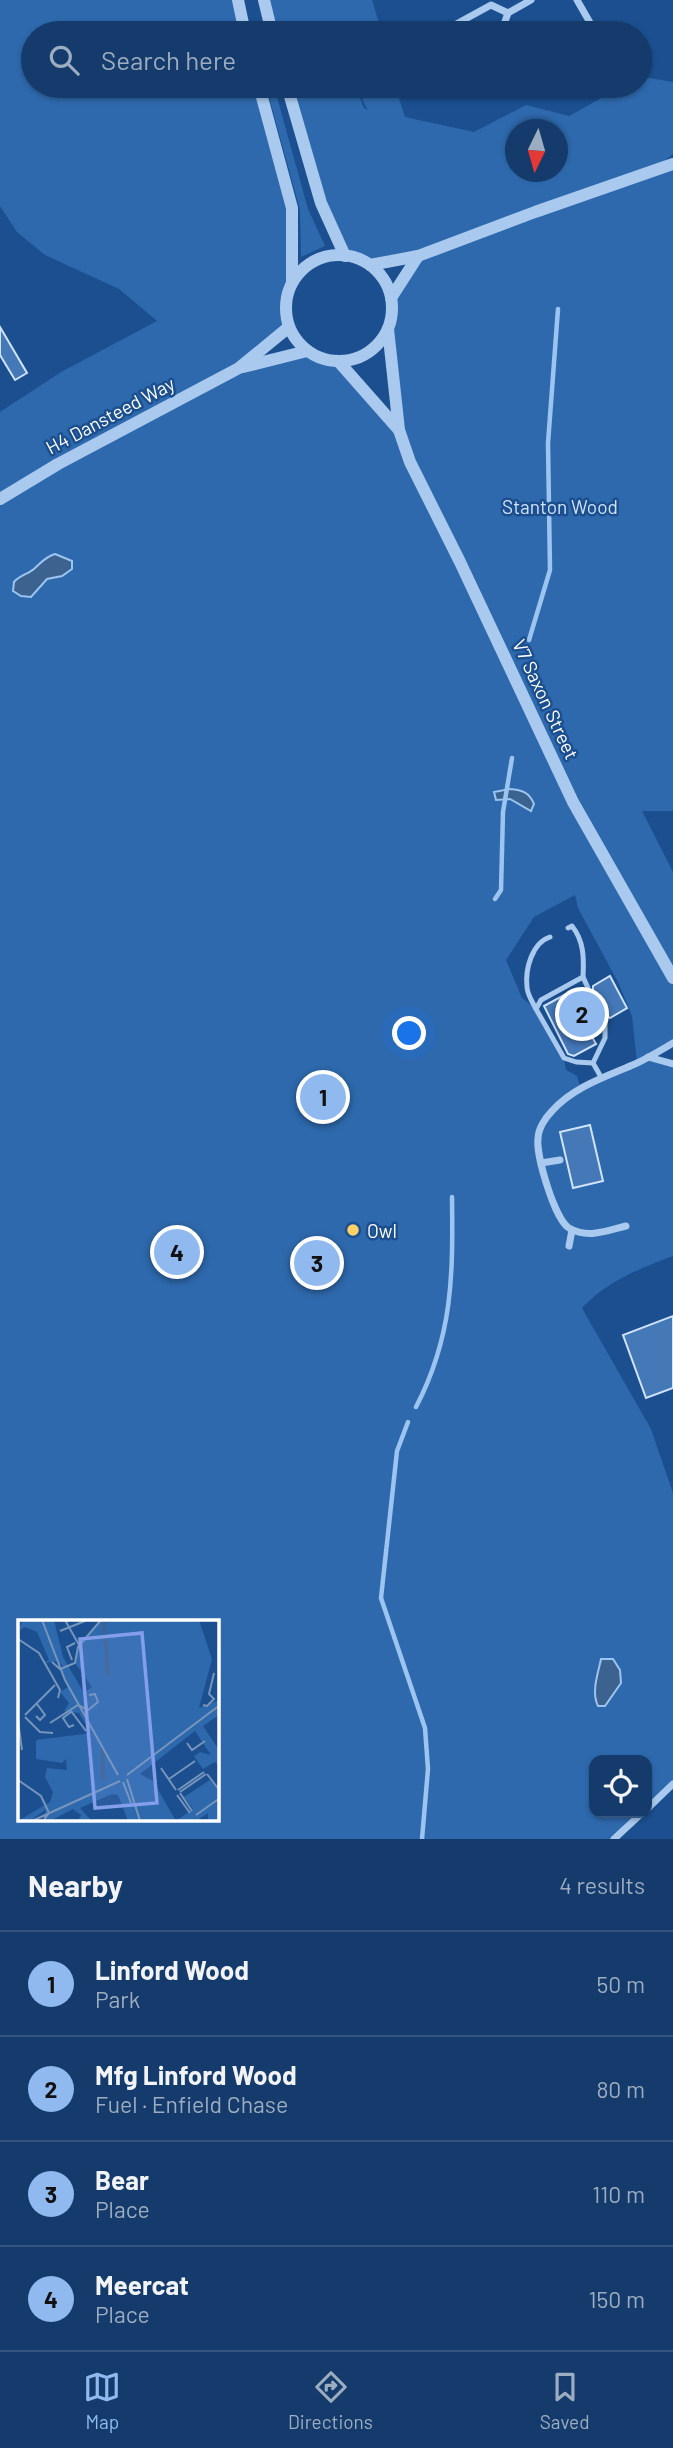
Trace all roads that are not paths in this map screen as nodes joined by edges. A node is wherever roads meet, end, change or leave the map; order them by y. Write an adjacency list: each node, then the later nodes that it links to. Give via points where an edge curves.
1 (237, 0): 6 (street)
2 (264, 0): 7 (street)
3 (531, 0): 5 (street)
4 (577, 0): 10 (street)
5 (508, 13): 8 (street, via 492,5); 9 (street)
6 (242, 21)
7 (269, 21)
8 (463, 21)
9 (505, 21)
10 (589, 21)
11 (262, 98): 17 (street, via 292,208)
12 (291, 98): 14 (street, via 317,187)
13 (673, 164): 15 (street)
14 (345, 256): 16 (street); 17 (street, via 314,261)
15 (418, 256): 16 (street); 18 (street)
16 (370, 265): 18 (street, via 384,279)
17 (292, 284): 19 (street, via 287,297)
18 (391, 298): 20 (street)
19 (289, 327): 21 (street); 23 (street, H4 Dansteed Way)
20 (388, 329): 22 (street, via 369,353); 24 (street, V7 Saxon Street)
21 (307, 351): 22 (street); 23 (street, H4 Dansteed Way)
22 (339, 362): 24 (street, V7 Saxon Street)
23 (239, 368): 25 (street, H4 Dansteed Way)
24 (399, 430): 29 (street, V7 Saxon Street, via 573,802)
25 (0, 499)
26 (568, 928): 28 (lane, via 572,926 580,936)
27 (550, 937): 31 (lane, via 532,951 526,988)
28 (583, 976): 30 (lane); 31 (lane, via 541,1000)
29 (673, 978)
30 (589, 988)
31 (536, 1009): 35 (lane, via 564,1058)
32 (604, 1020): 35 (lane, via 605,1038)
33 (673, 1043): 34 (street)
34 (648, 1057): 36 (street); 37 (street)
35 (593, 1063): 37 (lane)
36 (673, 1064)
37 (601, 1077): 39 (street, via 552,1110 542,1124 538,1138)
38 (560, 1160): 39 (street)
39 (541, 1163): 41 (street, via 559,1217)
40 (626, 1226): 41 (street, via 588,1235)
41 (572, 1230): 42 (street)
42 (569, 1246)
43 (673, 1784): 44 (street)
44 (652, 1804)
45 (637, 1818): 46 (street)
46 (614, 1839)

